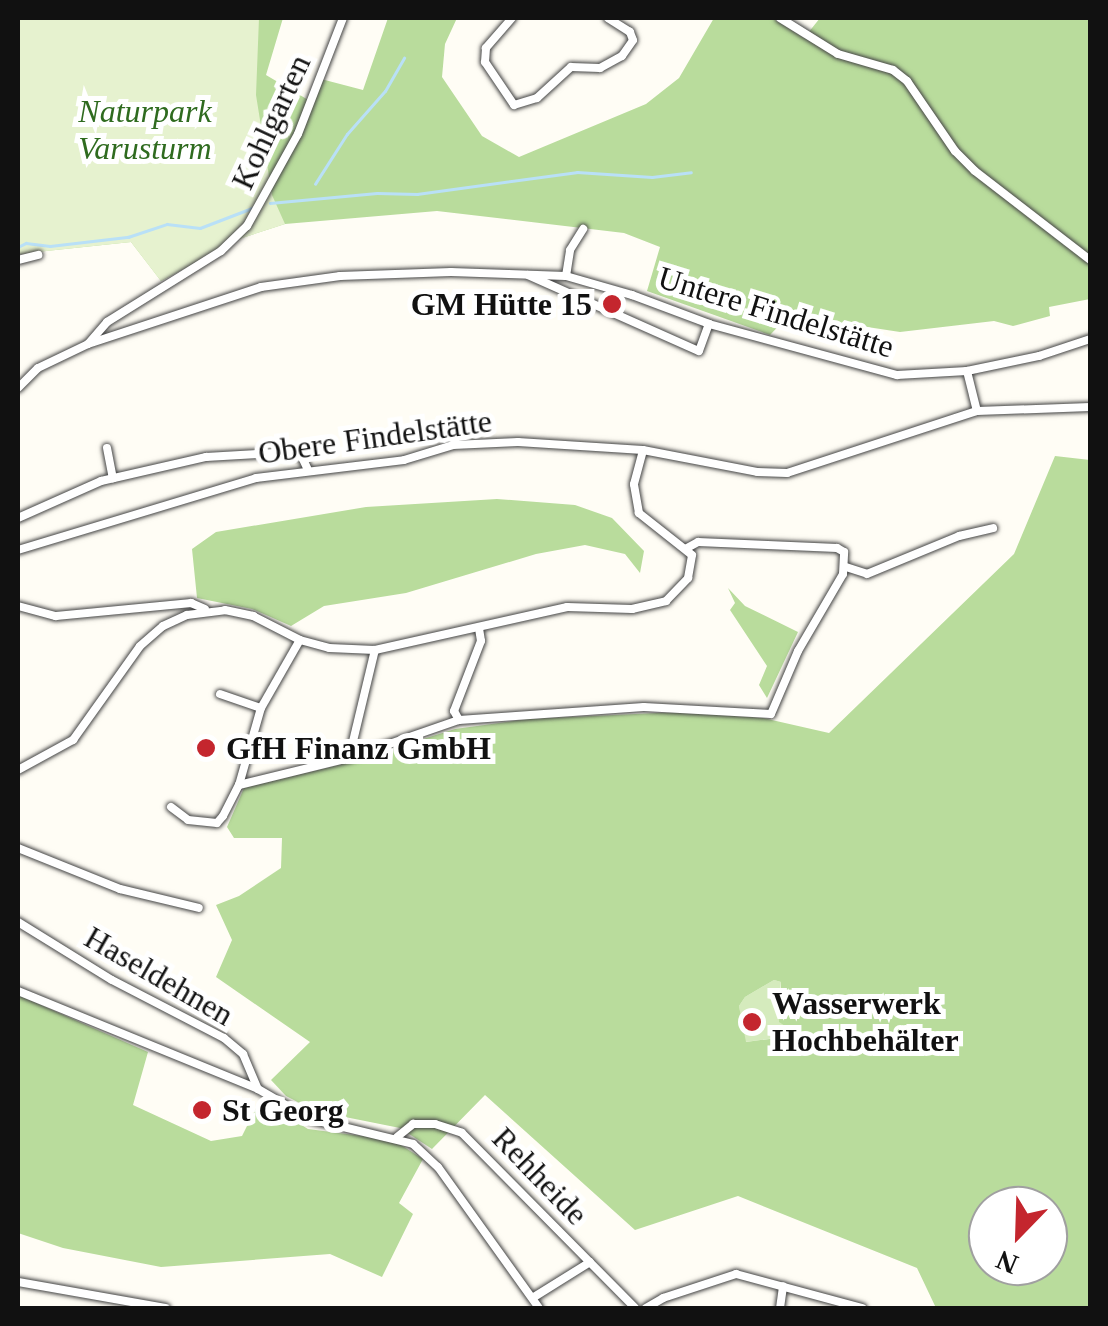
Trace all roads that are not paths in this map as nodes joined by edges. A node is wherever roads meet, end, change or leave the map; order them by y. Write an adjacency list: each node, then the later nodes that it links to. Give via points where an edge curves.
1 (343, 18): 13 (street, Kohlgarten, via 298,134 247,226 221,251 106,322)
2 (512, 18): 3 (street, via 486,48 485,62 514,105 538,98 571,67 600,68 622,56 633,40)
3 (608, 18)
4 (780, 18): 8 (street, via 838,54 894,70 975,171)
5 (583, 230): 10 (street, via 570,250)
6 (38, 255): 7 (street)
7 (18, 260)
8 (1090, 260)
9 (524, 273): 10 (street, Untere Findelstätte); 11 (street, Untere Findelstätte, via 699,351); 13 (street, Untere Findelstätte, via 340,276 261,287)
10 (566, 276): 11 (street, Untere Findelstätte)
11 (709, 324): 14 (street, Untere Findelstätte, via 898,375)
12 (1090, 339): 14 (street, Untere Findelstätte)
13 (88, 344): 15 (street, Untere Findelstätte, via 38,368)
14 (967, 372): 17 (street)
15 (18, 388)
16 (1082, 406): 17 (street, Obere Findelstätte)
17 (977, 411): 19 (street, Obere Findelstätte, via 787,473)
18 (108, 448): 21 (street)
19 (643, 450): 20 (street, Obere Findelstätte, via 482,442 354,468); 24 (street, via 634,484 639,513)
20 (308, 470): 21 (street, via 292,452 206,457); 25 (street, Obere Findelstätte, via 176,499)
21 (113, 478): 22 (street)
22 (18, 518)
23 (993, 528): 26 (street, via 866,574)
24 (687, 548): 26 (street, via 698,542 837,548); 29 (street, via 688,578 666,601 567,607)
25 (18, 550)
26 (846, 567): 34 (street, via 771,714 644,707)
27 (18, 606): 28 (street, via 56,616 190,603)
28 (208, 610): 30 (street, via 253,616); 36 (street, via 162,626 140,646 73,740)
29 (479, 628): 31 (street); 34 (street, via 481,641 454,711)
30 (300, 640): 31 (street); 33 (street)
31 (374, 650): 35 (street)
32 (220, 694): 33 (street)
33 (261, 708): 37 (street)
34 (459, 720): 35 (street)
35 (350, 758): 37 (street)
36 (18, 770)
37 (239, 785): 38 (street, via 216,823 188,820)
38 (171, 806)
39 (18, 848): 40 (street, via 120,890)
40 (199, 908)
41 (18, 922): 43 (street, Haseldehnen, via 224,1038 243,1054)
42 (18, 991): 43 (street)
43 (258, 1089): 44 (street, via 310,1119)
44 (397, 1137): 45 (street, Rehheide, via 413,1124 462,1133); 48 (street, via 438,1167)
45 (590, 1262): 48 (street, Rehheide); 51 (street, Rehheide)
46 (18, 1282): 49 (street)
47 (783, 1286): 52 (street, via 723,1276); 53 (street); 54 (street)
48 (534, 1298): 50 (street)
49 (166, 1308)
50 (538, 1308)
51 (635, 1308)
52 (646, 1308)
53 (780, 1308)
54 (862, 1308)

